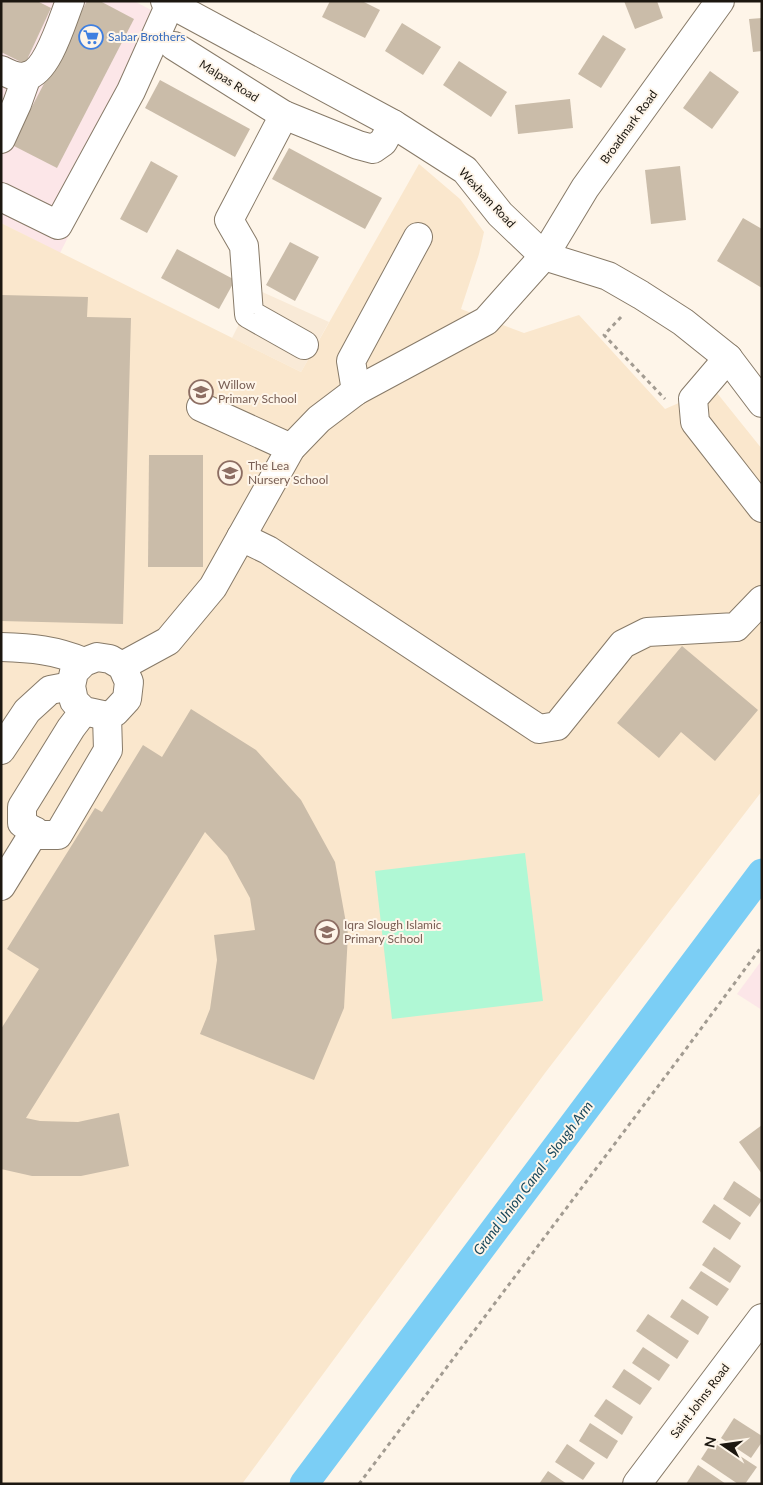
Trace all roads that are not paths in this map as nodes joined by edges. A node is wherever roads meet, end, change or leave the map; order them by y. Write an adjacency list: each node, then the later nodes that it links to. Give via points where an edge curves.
1 (70, 1): 5 (street, via 47,58 37,71)
2 (720, 1): 11 (street, Broadmark Road, via 585,188)
3 (167, 2): 7 (street, Wexham Road); 9 (street, via 131,91 58,226)
4 (174, 46): 6 (street, Malpas Road)
5 (14, 73): 8 (street, via 17,104)
6 (284, 115): 7 (street, Malpas Road, via 373,149 383,142); 12 (street, via 229,220 244,246 249,314)
7 (393, 124): 11 (street, Wexham Road, via 465,170 500,214)
8 (1, 139)
9 (1, 197)
10 (418, 237): 14 (street, via 352,361)
11 (544, 256): 13 (street, Wexham Road, via 608,276 641,294); 14 (street, Broadmark Road, via 486,321)
12 (304, 345)
13 (728, 358): 15 (street, Wexham Road); 18 (street, via 693,399 695,422)
14 (356, 391): 17 (street, Broadmark Road, via 319,419)
15 (762, 403)
16 (201, 407): 17 (street)
17 (291, 448): 19 (street, Broadmark Road)
18 (762, 508)
19 (241, 537): 20 (street, via 268,550 539,729 556,726 623,644 648,632 736,627); 23 (street, Broadmark Road, via 213,587 168,640)
20 (762, 600)
21 (1, 647): 22 (street, via 40,649)
22 (84, 662): 23 (street, via 97,657 110,659); 24 (street, via 74,672)
23 (122, 666): 25 (street, via 129,682 127,699 115,712)
24 (70, 686): 25 (street, via 74,701); 26 (street, via 50,690 27,711)
25 (96, 713): 27 (street, via 72,728 22,807 22,823); 27 (street, via 108,750 58,835)
26 (1, 750)
27 (35, 832): 28 (street)
28 (1, 886)
29 (762, 1318): 30 (street, Saint Johns Road)
30 (637, 1484)

